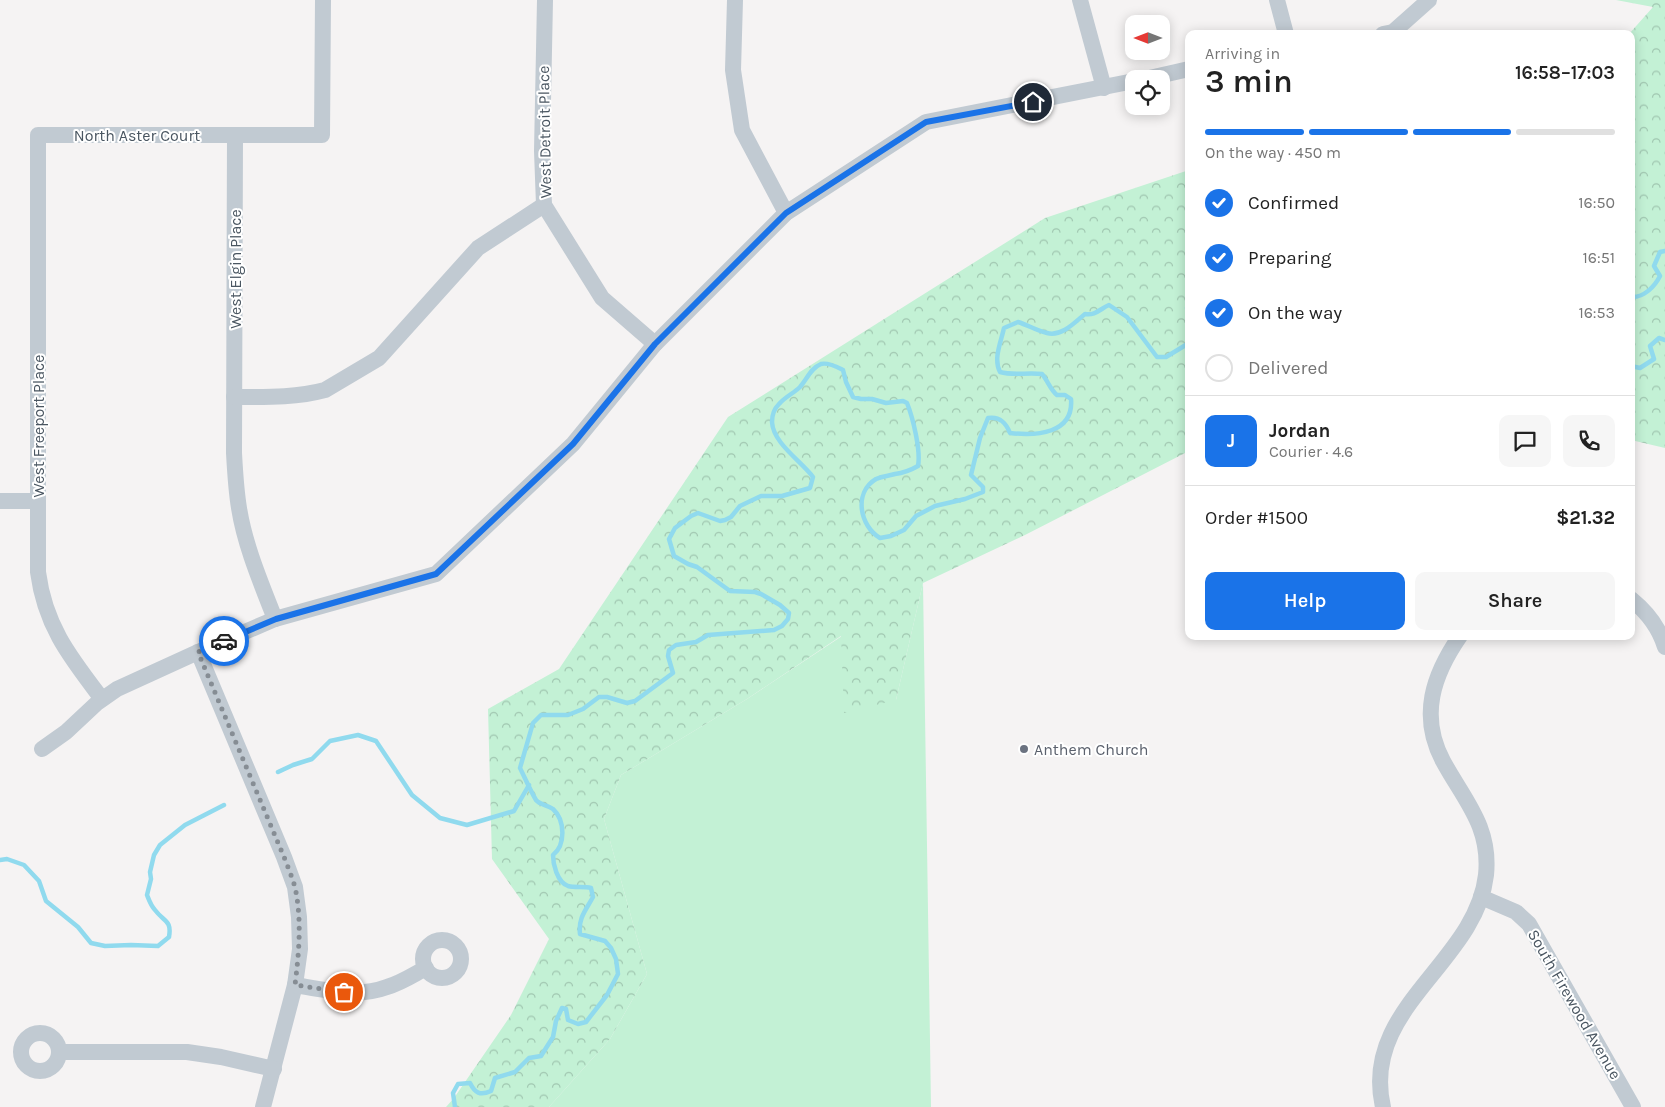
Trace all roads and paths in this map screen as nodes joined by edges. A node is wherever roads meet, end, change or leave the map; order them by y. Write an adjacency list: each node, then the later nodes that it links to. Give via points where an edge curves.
1 (323, 0): 14 (street, via 322,135)
2 (545, 0): 15 (street, West Detroit Place)
3 (735, 0): 16 (street, via 733,70 742,130)
4 (1080, 0): 12 (street)
5 (1277, 0): 7 (street)
6 (1429, 0): 8 (street)
7 (1285, 30)
8 (1395, 30)
9 (1185, 70): 10 (street)
10 (1170, 73)
11 (1125, 83): 12 (street)
12 (1104, 88): 16 (street, via 926,122)
13 (38, 135): 14 (street, North Aster Court); 20 (street, West Freeport Place)
14 (235, 135): 18 (street, West Elgin Place)
15 (544, 205): 17 (street, West Detroit Place, via 602,298); 18 (street, via 478,248 379,358 325,390 290,397)
16 (786, 213): 17 (street)
17 (655, 344): 22 (street, via 573,444 436,574)
18 (234, 397): 22 (street, West Elgin Place, via 239,509 247,542)
19 (0, 501): 20 (street)
20 (38, 501): 26 (street, West Freeport Place, via 37,559 46,609 60,641)
21 (1635, 602): 24 (street, via 1658,627)
22 (276, 619): 25 (street)
23 (1456, 640): 28 (street, via 1436,679 1432,698 1432,730 1442,759 1477,817 1483,836 1486,875)
24 (1665, 647)
25 (198, 652): 26 (street, via 129,682); 30 (street, via 294,887 300,949)
26 (102, 699): 27 (street)
27 (42, 749)
28 (1482, 897): 34 (street, via 1465,929 1394,1026 1380,1064); 35 (street, South Firewood Avenue, via 1516,912 1529,924)
29 (426, 968): 30 (street, via 386,988 368,992)
30 (295, 985): 32 (street)
31 (59, 1052): 32 (street, via 187,1052)
32 (274, 1069): 33 (street)
33 (263, 1107)
34 (1383, 1107)
35 (1633, 1107)

